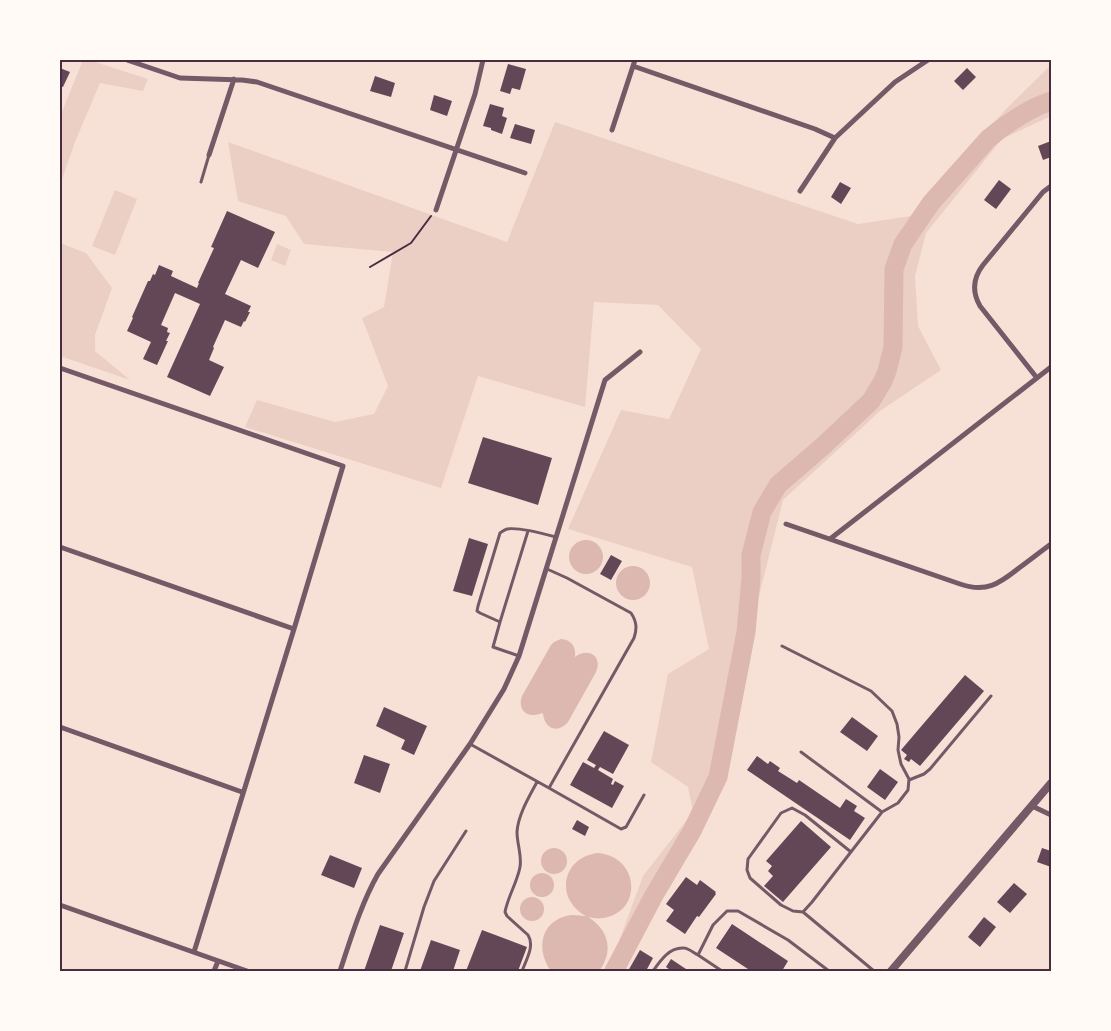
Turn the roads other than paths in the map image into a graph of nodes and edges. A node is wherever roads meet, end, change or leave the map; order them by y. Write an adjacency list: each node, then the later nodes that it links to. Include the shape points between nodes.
1 (127, 60): 6 (street, via 180,78)
2 (483, 60): 9 (street)
3 (635, 60): 5 (street)
4 (928, 60): 8 (street, via 895,82)
5 (633, 66): 7 (street); 8 (street)
6 (234, 79): 9 (street, via 264,84); 10 (street)
7 (612, 130)
8 (835, 138): 14 (street)
9 (456, 150): 11 (street); 15 (street)
10 (209, 156): 12 (lane)
11 (525, 173)
12 (201, 182)
13 (1051, 186): 19 (street, via 982,266 974,286 980,306)
14 (800, 191)
15 (436, 210)
16 (640, 352): 22 (street, via 605,380)
17 (1051, 367): 19 (street)
18 (60, 368): 28 (street, via 343,466)
19 (1037, 378): 23 (street)
20 (786, 524): 23 (street)
21 (528, 531): 22 (lane); 27 (lane); 27 (lane, via 512,529 500,534 477,611)
22 (556, 537): 26 (street)
23 (830, 539): 24 (street, via 976,588 1002,581)
24 (1051, 544)
25 (60, 547): 28 (street)
26 (546, 568): 30 (street); 38 (lane, via 630,613 636,625 634,638)
27 (500, 622): 30 (lane, via 493,647)
28 (294, 629): 39 (street)
29 (782, 646): 35 (lane, via 871,691 892,711 897,724 901,764)
30 (519, 656): 33 (street, via 504,689)
31 (991, 696): 35 (lane, via 930,770)
32 (60, 727): 39 (street)
33 (470, 744): 36 (lane); 53 (street, via 378,874 359,914)
34 (801, 752): 42 (lane)
35 (909, 780): 42 (lane, via 908,790 898,803)
36 (537, 782): 38 (lane); 55 (lane, via 519,823 520,870 505,912 530,939 531,948)
37 (1051, 783): 41 (street)
38 (549, 788): 40 (lane, via 621,829 626,827)
39 (242, 792): 48 (street)
40 (644, 795)
41 (1032, 806): 43 (street); 60 (street)
42 (882, 812): 45 (lane)
43 (1051, 815)
44 (466, 831): 54 (lane, via 434,880)
45 (851, 852): 47 (lane); 47 (lane, via 805,815 792,808 781,813 748,859 747,870 750,878 781,905 793,912)
46 (60, 905): 48 (street)
47 (803, 912): 59 (lane)
48 (194, 952): 50 (street)
49 (698, 954): 56 (lane, via 684,948 670,951); 57 (lane); 58 (lane, via 713,925 727,912 738,910 788,940)
50 (218, 961): 51 (street); 52 (street)
51 (214, 971)
52 (247, 971)
53 (340, 971)
54 (405, 971)
55 (522, 971)
56 (653, 971)
57 (722, 971)
58 (829, 971)
59 (874, 971)
60 (891, 971)

